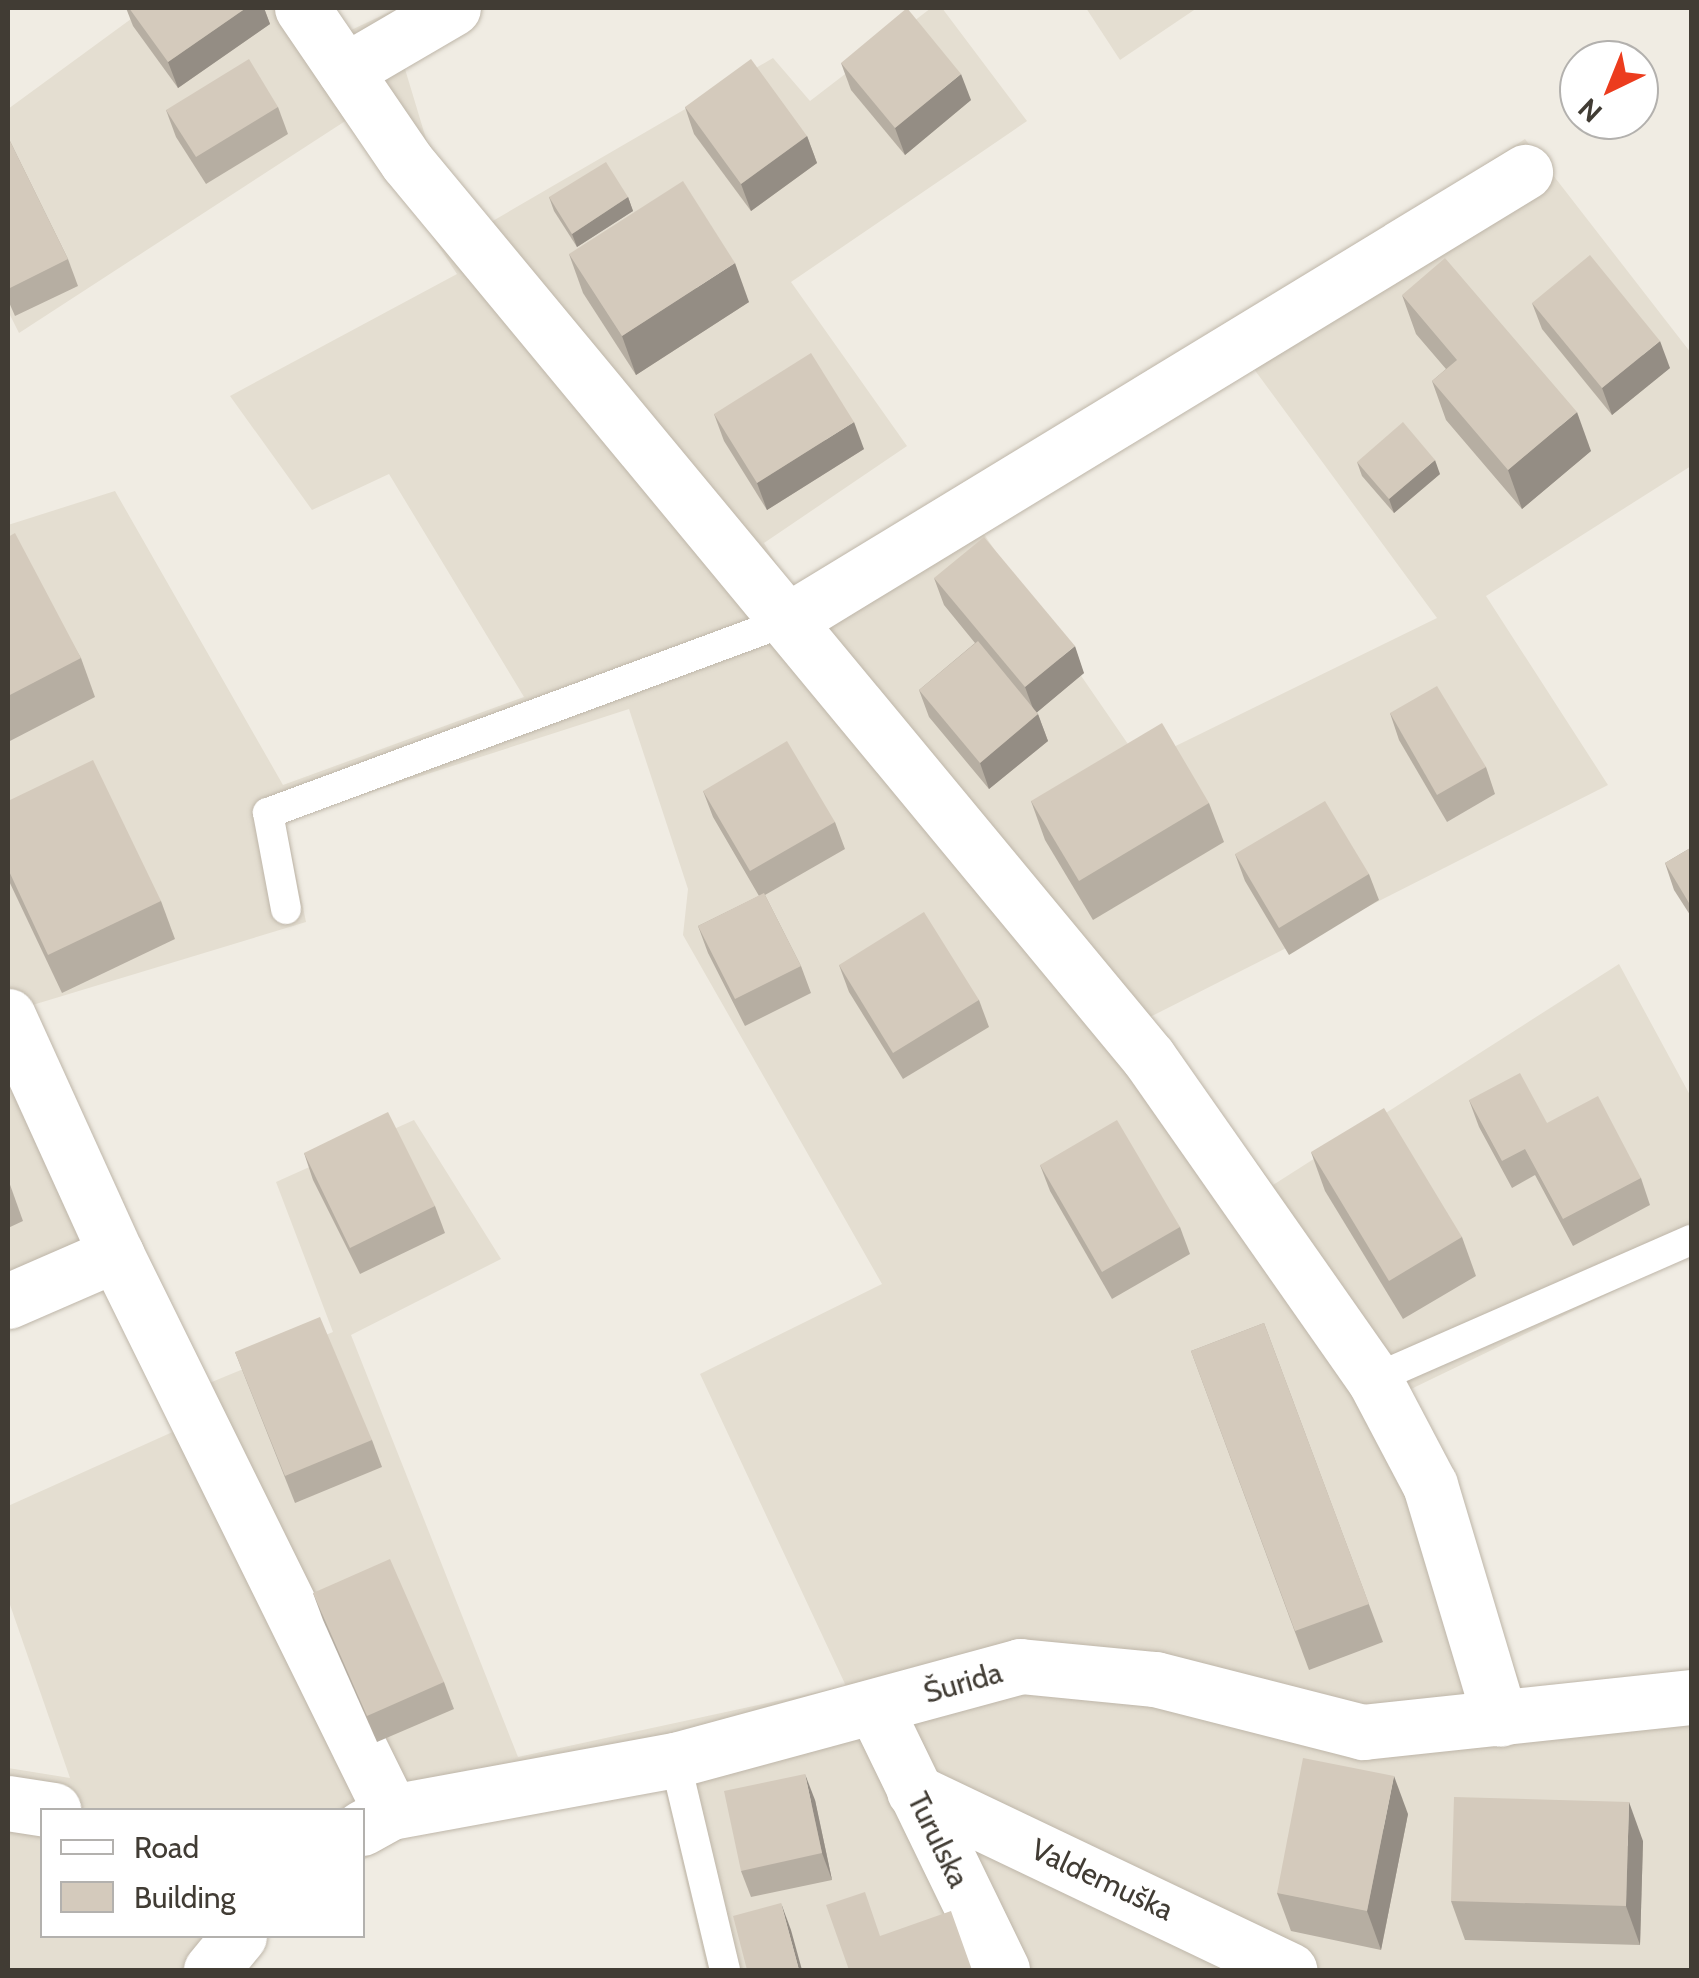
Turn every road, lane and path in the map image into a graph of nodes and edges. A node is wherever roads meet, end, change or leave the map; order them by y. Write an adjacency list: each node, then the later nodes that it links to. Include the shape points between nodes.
1 (302, 8): 3 (street)
2 (453, 8): 3 (street)
3 (345, 70): 5 (street, via 406,162)
4 (1525, 172): 5 (street)
5 (786, 621): 6 (lane, via 268,813); 11 (street, via 1148,1058)
6 (286, 908)
7 (8, 1016): 9 (street)
8 (1691, 1240): 11 (lane)
9 (116, 1254): 10 (street); 19 (street)
10 (8, 1301)
11 (1374, 1379): 14 (street, via 1430,1485)
12 (1692, 1697): 14 (street, Šurida)
13 (875, 1708): 14 (street, Šurida, via 1020,1666 1156,1679 1363,1732); 15 (street, Šurida); 16 (street, Turulska)
14 (1500, 1720)
15 (675, 1760): 19 (street, Šurida); 23 (lane)
16 (914, 1792): 21 (street, Valdemuška); 24 (street, Turulska)
17 (8, 1803): 18 (street)
18 (40, 1808)
19 (377, 1820)
20 (237, 1938): 22 (street)
21 (1232, 1955): 25 (street, Valdemuška)
22 (211, 1970)
23 (725, 1970)
24 (1002, 1970)
25 (1289, 1970)

